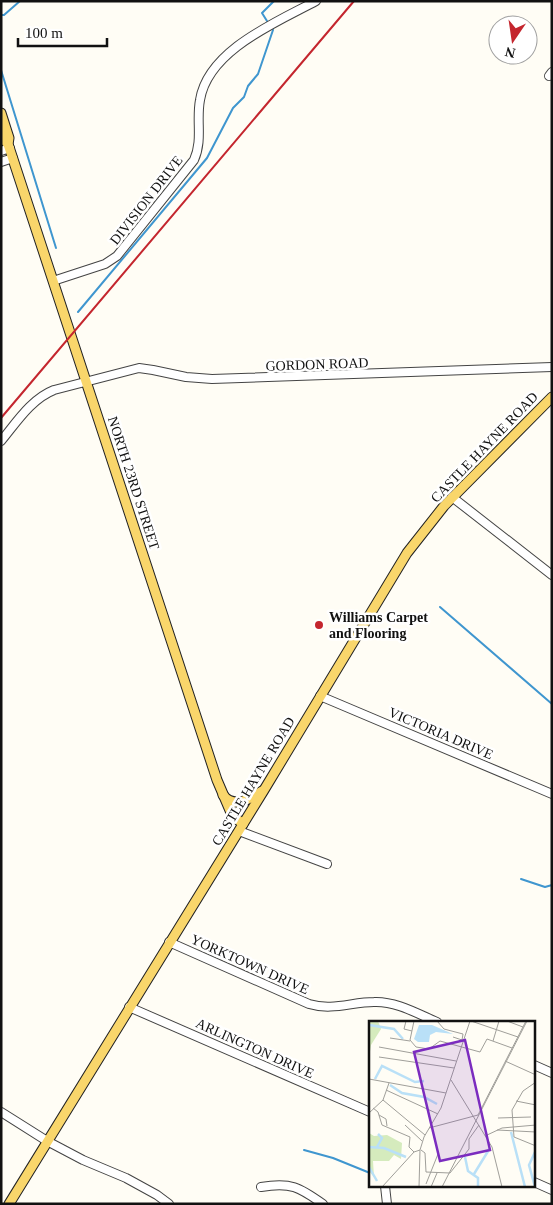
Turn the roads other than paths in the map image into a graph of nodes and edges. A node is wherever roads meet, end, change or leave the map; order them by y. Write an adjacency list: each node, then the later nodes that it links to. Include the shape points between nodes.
1 (316, 1): 7 (street, DIVISION DRIVE, via 253,35 224,57 212,72 199,101 200,142 194,160 120,254 105,264)
2 (1, 113): 4 (main road, NORTH 23RD STREET, via 9,138)
3 (1, 134): 4 (main road, NORTH 23RD STREET)
4 (6, 147): 5 (main road, NORTH 23RD STREET)
5 (13, 158): 6 (street); 7 (main road, NORTH 23RD STREET)
6 (1, 162)
7 (53, 281): 9 (main road, NORTH 23RD STREET)
8 (552, 367): 9 (street, GORDON ROAD, via 212,379 142,368)
9 (86, 382): 11 (street, GORDON ROAD, via 43,395); 16 (main road, NORTH 23RD STREET)
10 (552, 398): 12 (main road, CASTLE HAYNE ROAD)
11 (1, 441)
12 (452, 497): 13 (street); 14 (main road, CASTLE HAYNE ROAD, via 407,553)
13 (552, 575)
14 (320, 696): 15 (main road, CASTLE HAYNE ROAD); 17 (street, VICTORIA DRIVE)
15 (264, 790): 16 (main road, via 249,800 237,802); 18 (main road, CASTLE HAYNE ROAD)
16 (221, 792): 18 (main road, NORTH 23RD STREET)
17 (552, 794)
18 (241, 828): 19 (street); 20 (main road, CASTLE HAYNE ROAD)
19 (327, 864)
20 (170, 942): 21 (main road, CASTLE HAYNE ROAD); 22 (street, YORKTOWN DRIVE, via 309,1004 333,1007 386,1002)
21 (129, 1006): 26 (street, ARLINGTON DRIVE); 27 (main road, CASTLE HAYNE ROAD)
22 (434, 1021)
23 (536, 1066): 24 (street)
24 (552, 1073)
25 (1, 1112): 27 (street)
26 (369, 1112)
27 (47, 1141): 32 (main road, CASTLE HAYNE ROAD); 33 (street, via 126,1178)
28 (536, 1183): 31 (street)
29 (261, 1187): 34 (street, via 291,1186)
30 (385, 1188): 35 (street)
31 (552, 1190)
32 (9, 1204)
33 (169, 1204)
34 (323, 1204)
35 (387, 1204)

